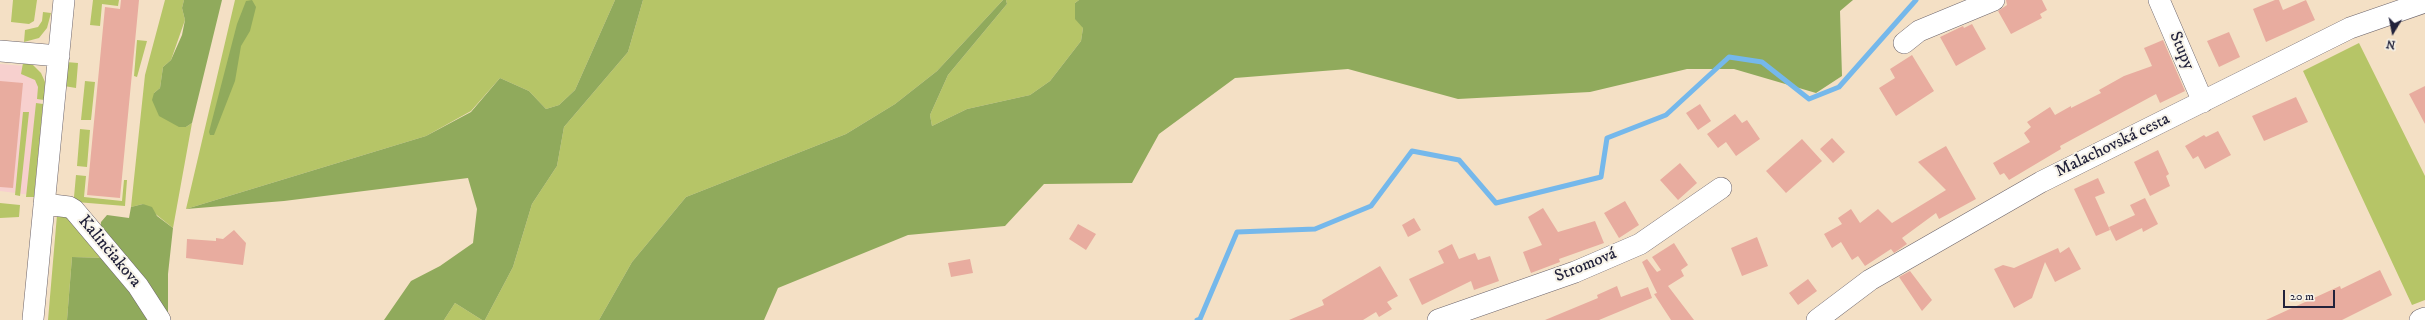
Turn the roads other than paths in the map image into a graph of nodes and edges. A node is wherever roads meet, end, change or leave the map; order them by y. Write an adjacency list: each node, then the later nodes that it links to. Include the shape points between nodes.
1 (64, 0): 7 (street)
2 (1994, 0): 5 (street, via 1919,31)
3 (2159, 0): 8 (street, Stupy)
4 (2425, 2): 8 (street, Malachovská cesta, via 2350,28)
5 (1904, 43)
6 (0, 51): 7 (street)
7 (59, 56): 10 (street)
8 (2203, 102): 15 (street, Malachovská cesta, via 2041,182 1870,280)
9 (1721, 188): 14 (street, Stromová, via 1640,244 1575,272)
10 (44, 204): 12 (street); 13 (street, Kalinčiakova, via 74,210 138,286)
11 (2425, 318): 16 (street)
12 (33, 319)
13 (160, 320)
14 (1438, 320)
15 (1817, 320)
16 (2420, 320)

